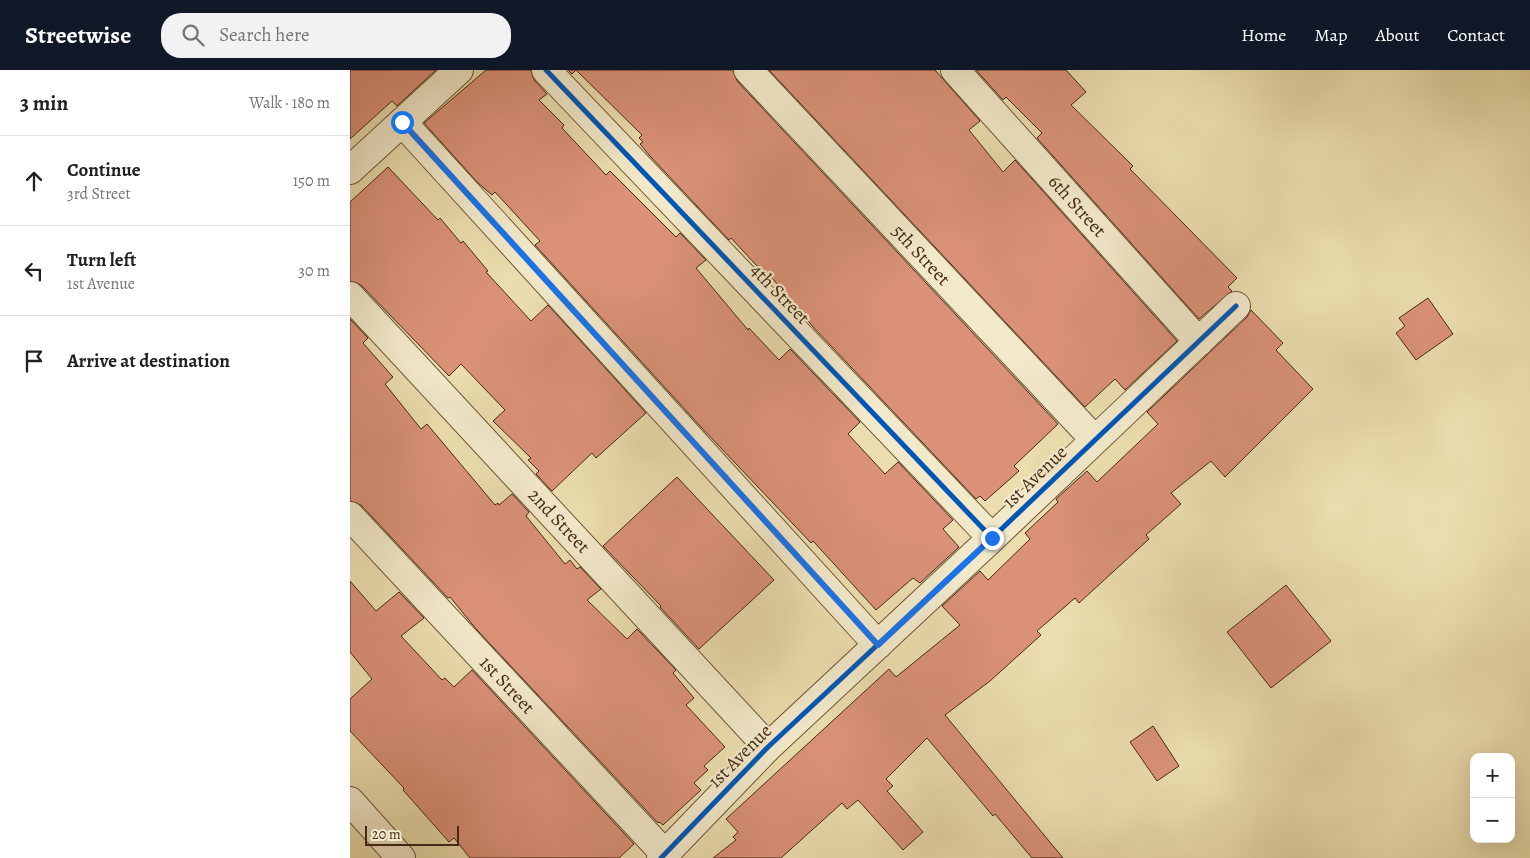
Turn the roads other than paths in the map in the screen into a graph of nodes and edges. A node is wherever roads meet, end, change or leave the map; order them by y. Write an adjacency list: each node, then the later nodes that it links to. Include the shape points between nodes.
1 (459, 70): 5 (street)
2 (546, 70): 12 (street, 4th Street)
3 (748, 70): 10 (street, 5th Street)
4 (955, 70): 9 (street, 6th Street)
5 (402, 122): 6 (street); 13 (street)
6 (350, 170)
7 (350, 296): 14 (street, 2nd Street)
8 (1236, 306): 9 (street, 1st Avenue)
9 (1199, 342): 10 (street, 1st Avenue)
10 (1095, 440): 12 (street, 1st Avenue)
11 (350, 516): 16 (street, 1st Street)
12 (992, 538): 13 (street, 1st Avenue)
13 (878, 645): 14 (street, 1st Avenue)
14 (768, 747): 16 (street, 1st Avenue)
15 (350, 801): 17 (street)
16 (663, 856)
17 (401, 858)

